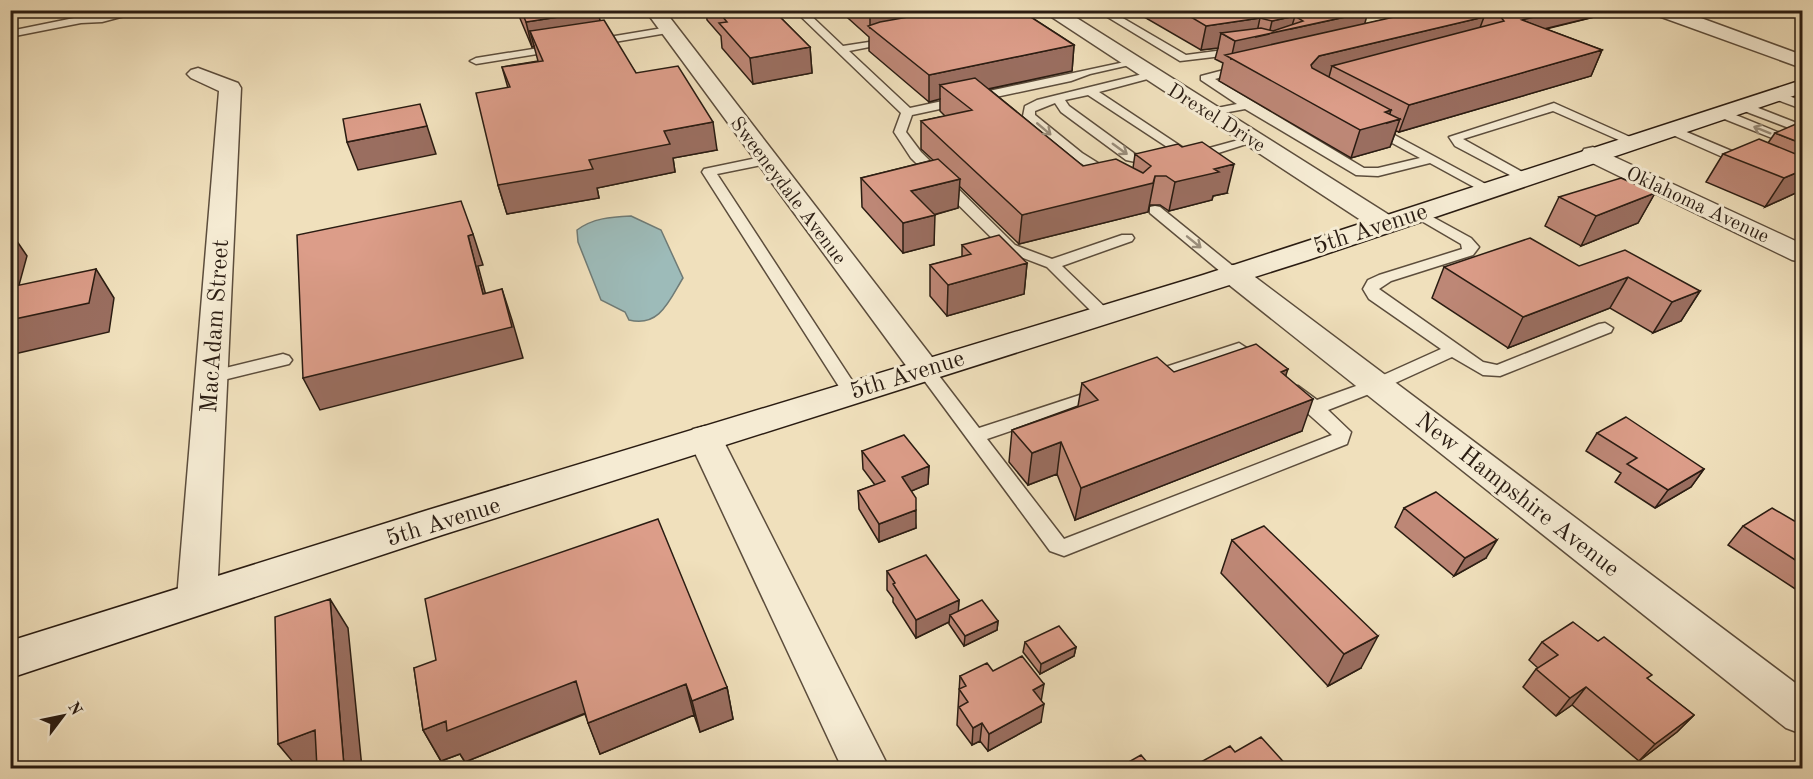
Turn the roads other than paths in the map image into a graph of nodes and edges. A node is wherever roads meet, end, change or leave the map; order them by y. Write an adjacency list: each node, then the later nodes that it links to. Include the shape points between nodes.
1 (72, 10): 9 (lane)
2 (142, 10): 9 (lane, via 102,20)
3 (654, 10): 11 (street, Sweeneydale Avenue)
4 (799, 10): 15 (lane)
5 (1049, 10): 8 (lane); 17 (street, Drexel Drive)
6 (1101, 10): 14 (lane, via 1184,59)
7 (1660, 10): 21 (street)
8 (1016, 17): 10 (lane)
9 (81, 20): 12 (lane)
10 (992, 21)
11 (669, 30): 16 (lane); 37 (street, Sweeneydale Avenue)
12 (10, 34)
13 (898, 39): 15 (lane)
14 (1255, 48)
15 (840, 50): 26 (lane)
16 (476, 61)
17 (1130, 62): 20 (street, Drexel Drive); 26 (lane, via 1083,67 1071,78)
18 (1258, 65): 24 (lane, via 1205,79)
19 (198, 74): 54 (street, MacAdam Street, via 230,88)
20 (1151, 75): 22 (lane); 27 (street, Drexel Drive)
21 (1802, 86): 25 (street, 5th Avenue)
22 (1090, 91): 23 (lane); 35 (lane)
23 (1059, 100): 35 (lane, one-way to 35, via 1065,109 1131,157 1153,163); 40 (lane, one-way to 40, via 1029,109 1029,116 1086,163)
24 (1247, 105): 27 (lane); 36 (lane, via 1361,172 1378,172)
25 (1732, 109): 29 (street, 5th Avenue); 30 (lane); 33 (lane, one-way to 25)
26 (908, 112): 47 (lane, via 900,132 916,155 1010,248)
27 (1211, 113): 31 (street, Drexel Drive)
28 (1362, 122): 36 (lane)
29 (1670, 129): 32 (street, 5th Avenue); 38 (lane)
30 (1803, 129)
31 (1253, 140): 35 (lane); 44 (street, Drexel Drive)
32 (1633, 141): 34 (street, 5th Avenue); 39 (lane, via 1554,107 1455,137)
33 (1803, 146)
34 (1593, 154): 39 (street, 5th Avenue); 46 (street, Oklahoma Avenue)
35 (1190, 158)
36 (1431, 159): 41 (lane)
37 (766, 160): 53 (street, Sweeneydale Avenue); 56 (lane, via 709,172)
38 (1763, 170)
39 (1522, 178): 41 (street, 5th Avenue)
40 (1122, 184)
41 (1488, 189): 43 (street, 5th Avenue)
42 (1155, 210): 48 (lane, one-way to 48)
43 (1418, 213): 44 (street, 5th Avenue); 51 (lane, via 1466,242 1471,247 1468,252 1385,278 1371,289 1375,296)
44 (1385, 224): 48 (street, 5th Avenue)
45 (1127, 238): 47 (lane)
46 (1803, 254)
47 (1052, 264): 49 (lane)
48 (1233, 274): 49 (street, 5th Avenue); 55 (street, New Hampshire Avenue)
49 (1104, 315): 53 (street, 5th Avenue)
50 (1605, 328): 51 (lane, via 1500,370 1477,366)
51 (1453, 350): 55 (lane)
52 (283, 360): 54 (lane)
53 (924, 368): 56 (street, 5th Avenue); 58 (lane)
54 (211, 377): 60 (street, MacAdam Street)
55 (1376, 385): 57 (lane); 62 (street, New Hampshire Avenue)
56 (851, 392): 59 (street, 5th Avenue)
57 (1315, 408): 58 (lane, via 1239,348); 58 (lane, via 1342,432 1340,439 1064,548 1057,545)
58 (975, 436)
59 (705, 438): 60 (street, 5th Avenue); 63 (street)
60 (197, 598): 61 (street, 5th Avenue)
61 (10, 660)
62 (1803, 714)
63 (866, 768)

